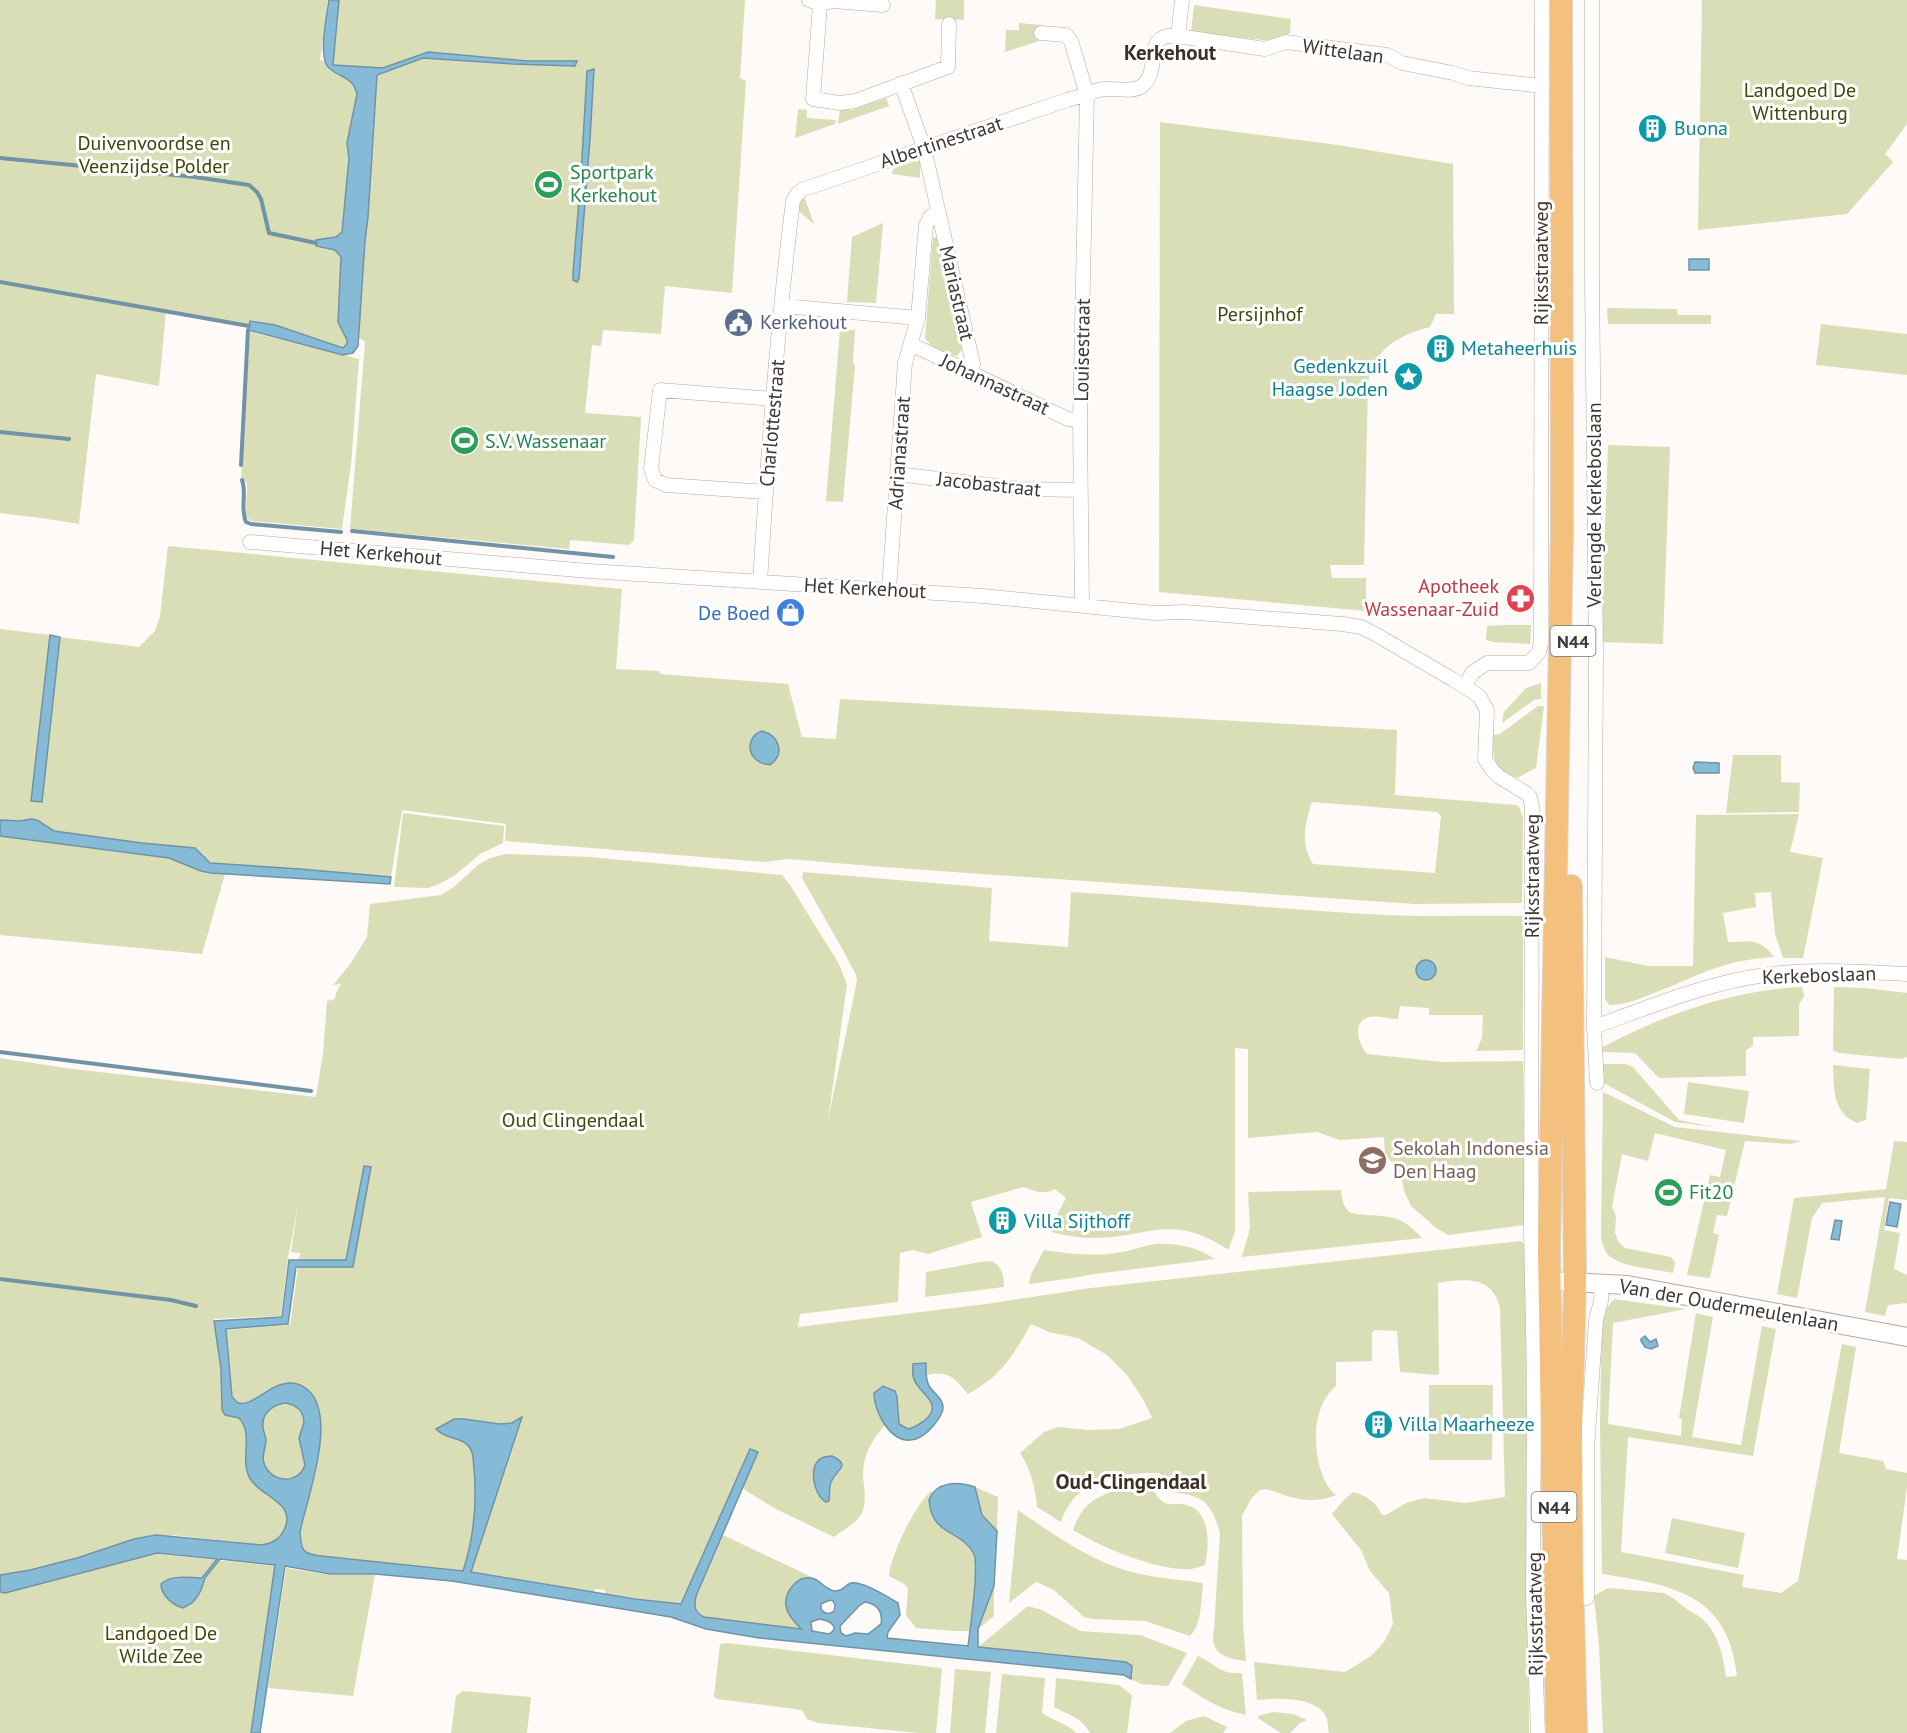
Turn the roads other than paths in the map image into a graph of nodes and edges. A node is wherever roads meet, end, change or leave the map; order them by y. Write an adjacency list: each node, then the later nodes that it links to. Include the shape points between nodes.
1 (1182, 0): 10 (street)
2 (1542, 0): 12 (street, Rijksstraatweg)
3 (1562, 0): 34 (main road, Rijksstraatweg / N44, via 1562,531)
4 (1575, 0): 35 (main road, Rijksstraatweg / N44, via 1571,1002)
5 (1592, 0): 32 (street, Verlengde Kerkeboslaan)
6 (814, 2): 7 (street); 11 (street, via 813,99 855,101)
7 (883, 5)
8 (949, 24): 11 (street, via 948,67)
9 (1041, 33): 13 (street, Louisestraat, via 1066,35 1071,41)
10 (1178, 36): 12 (street, Wittelaan, via 1265,49 1286,42 1387,55 1402,63 1468,78); 13 (street, Albertinestraat, via 1168,35 1157,42 1145,84 1137,89 1104,89)
11 (901, 83): 14 (street, Mariastraat)
12 (1542, 86): 30 (street, Rijksstraatweg, via 1541,648 1529,663 1487,663 1472,673)
13 (1087, 95): 14 (street, Albertinestraat); 22 (street, Louisestraat)
14 (924, 148): 15 (street, Albertinestraat); 16 (street, Mariastraat)
15 (797, 194): 17 (street, Charlottestraat, via 793,201)
16 (939, 213): 18 (street, Mariastraat, via 931,216 926,225); 20 (street, Mariastraat, via 973,364)
17 (782, 306): 18 (street); 21 (street, Charlottestraat)
18 (918, 318): 19 (street, Adrianastraat)
19 (910, 346): 20 (street, Johannastraat); 23 (street, Adrianastraat, via 905,363)
20 (970, 372): 22 (street, Johannastraat, via 1068,419)
21 (773, 399): 25 (street, Charlottestraat); 25 (street, via 660,390 651,469 655,480 666,485)
22 (1080, 420): 24 (street, Louisestraat)
23 (897, 474): 24 (street, Jacobastraat, via 1021,489); 28 (street, Adrianastraat)
24 (1081, 490): 29 (street, Louisestraat)
25 (766, 492): 27 (street, Charlottestraat)
26 (250, 542): 27 (street, Het Kerkehout)
27 (760, 582): 28 (street, Het Kerkehout)
28 (889, 589): 29 (street, Het Kerkehout)
29 (1082, 605): 30 (street, Het Kerkehout, via 1360,627)
30 (1465, 686): 39 (street, Rijksstraatweg, via 1479,696 1487,710 1487,763 1498,776 1526,793 1532,807 1533,1596)
31 (1907, 974): 32 (street, Kerkeboslaan, via 1830,971 1765,975 1698,989)
32 (1594, 1028): 33 (street, Verlengde Kerkeboslaan)
33 (1597, 1083)
34 (1550, 1281): 35 (street, Van der Oudermeulenlaan); 40 (main road, Rijksstraatweg / N44)
35 (1575, 1281): 36 (street, Van der Oudermeulenlaan); 41 (main road, Rijksstraatweg / N44, via 1571,1428)
36 (1602, 1283): 37 (street, Van der Oudermeulenlaan); 38 (street, via 1587,1449)
37 (1907, 1337)
38 (1587, 1598)
39 (1538, 1733)
40 (1557, 1733)
41 (1576, 1733)

